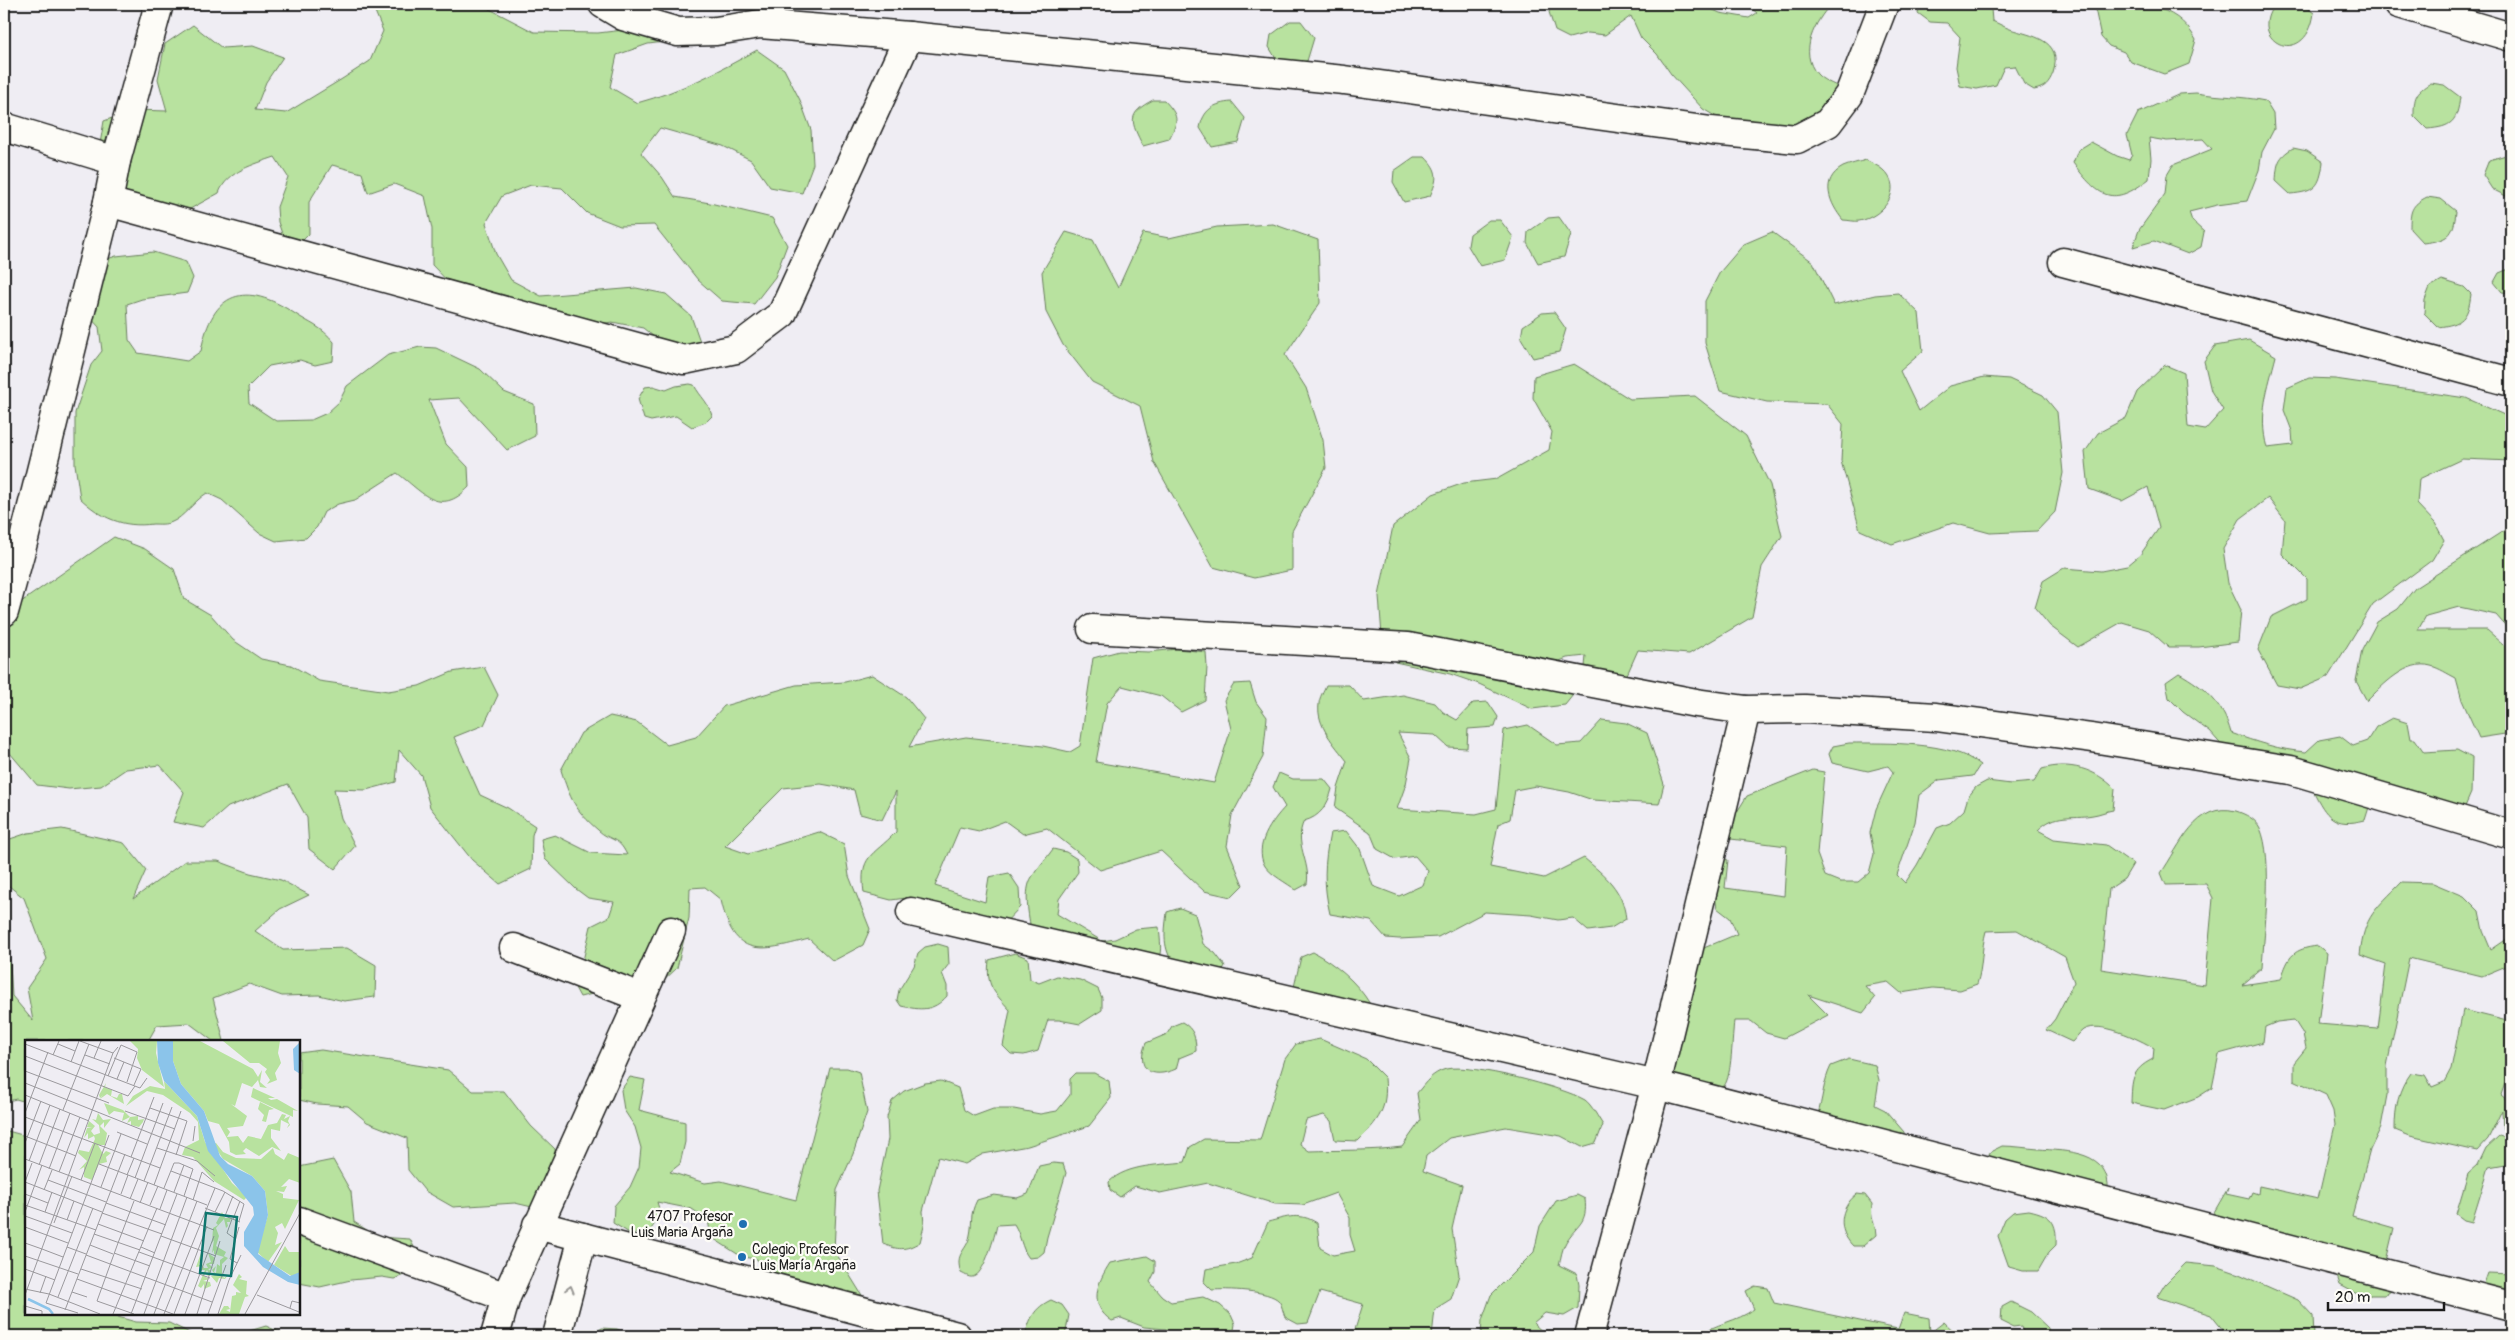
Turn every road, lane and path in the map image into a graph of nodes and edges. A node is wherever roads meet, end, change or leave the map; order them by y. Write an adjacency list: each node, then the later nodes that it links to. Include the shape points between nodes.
1 (159, 4): 8 (street)
2 (603, 4): 5 (street, via 623,16 678,32 716,31 760,24)
3 (1884, 4): 5 (street, via 1849,95 1828,123 1797,139 1711,131 1344,80)
4 (2399, 4): 6 (street)
5 (910, 36): 9 (street, via 782,314 736,349 684,360)
6 (2511, 37)
7 (4, 127): 8 (street)
8 (116, 161): 9 (street)
9 (108, 202): 12 (street)
10 (2063, 262): 11 (street)
11 (2511, 382)
12 (14, 536): 13 (street)
13 (4, 612)
14 (1092, 629): 15 (street, via 1408,647)
15 (1746, 710): 16 (street, via 1805,709 1936,717 2291,770); 21 (street)
16 (2511, 835)
17 (912, 912): 21 (street)
18 (671, 931): 20 (street)
19 (514, 948): 20 (street)
20 (640, 997): 23 (street)
21 (1656, 1085): 26 (street); 30 (street)
22 (300, 1220): 25 (street)
23 (537, 1225): 24 (street); 25 (street)
24 (583, 1237): 28 (street, one-way to 24); 29 (street)
25 (506, 1297): 27 (street)
26 (2511, 1306)
27 (496, 1336)
28 (557, 1336)
29 (958, 1336)
30 (1589, 1336)

